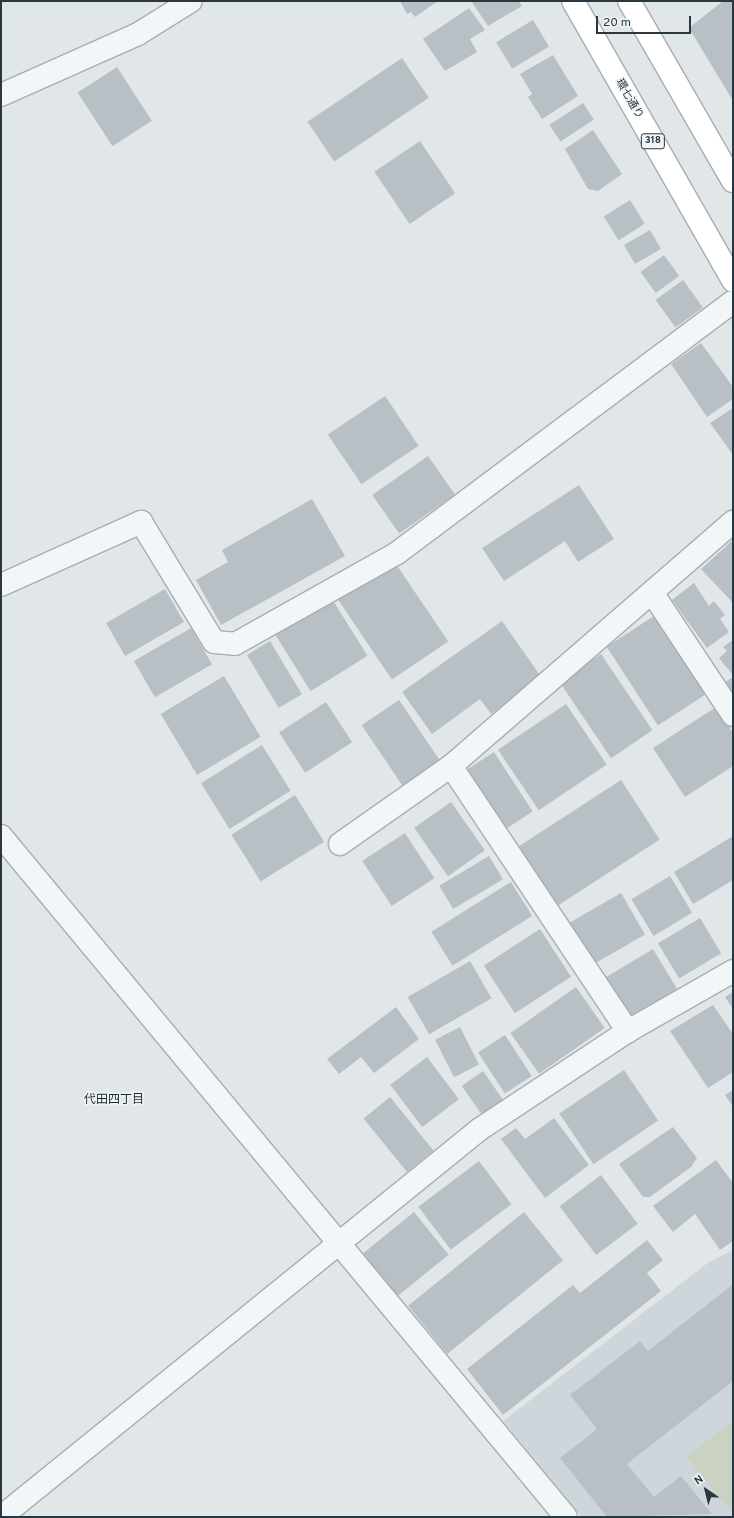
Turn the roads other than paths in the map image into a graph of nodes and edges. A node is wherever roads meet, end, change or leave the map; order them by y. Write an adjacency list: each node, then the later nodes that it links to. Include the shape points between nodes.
1 (573, 1): 6 (main road, 環七通り / 318)
2 (629, 1): 5 (main road)
3 (184, 3): 4 (street, via 138,34)
4 (1, 95)
5 (733, 181)
6 (733, 280)
7 (733, 302): 9 (street, via 397,553 235,644 214,642 141,522)
8 (733, 522): 10 (street)
9 (1, 585)
10 (653, 594): 11 (street); 12 (street)
11 (733, 715)
12 (452, 766): 14 (street); 16 (street)
13 (1, 836): 17 (street)
14 (340, 844)
15 (733, 970): 16 (street)
16 (628, 1031): 17 (street, via 480,1130)
17 (338, 1242): 18 (street); 19 (street)
18 (1, 1517)
19 (566, 1517)

